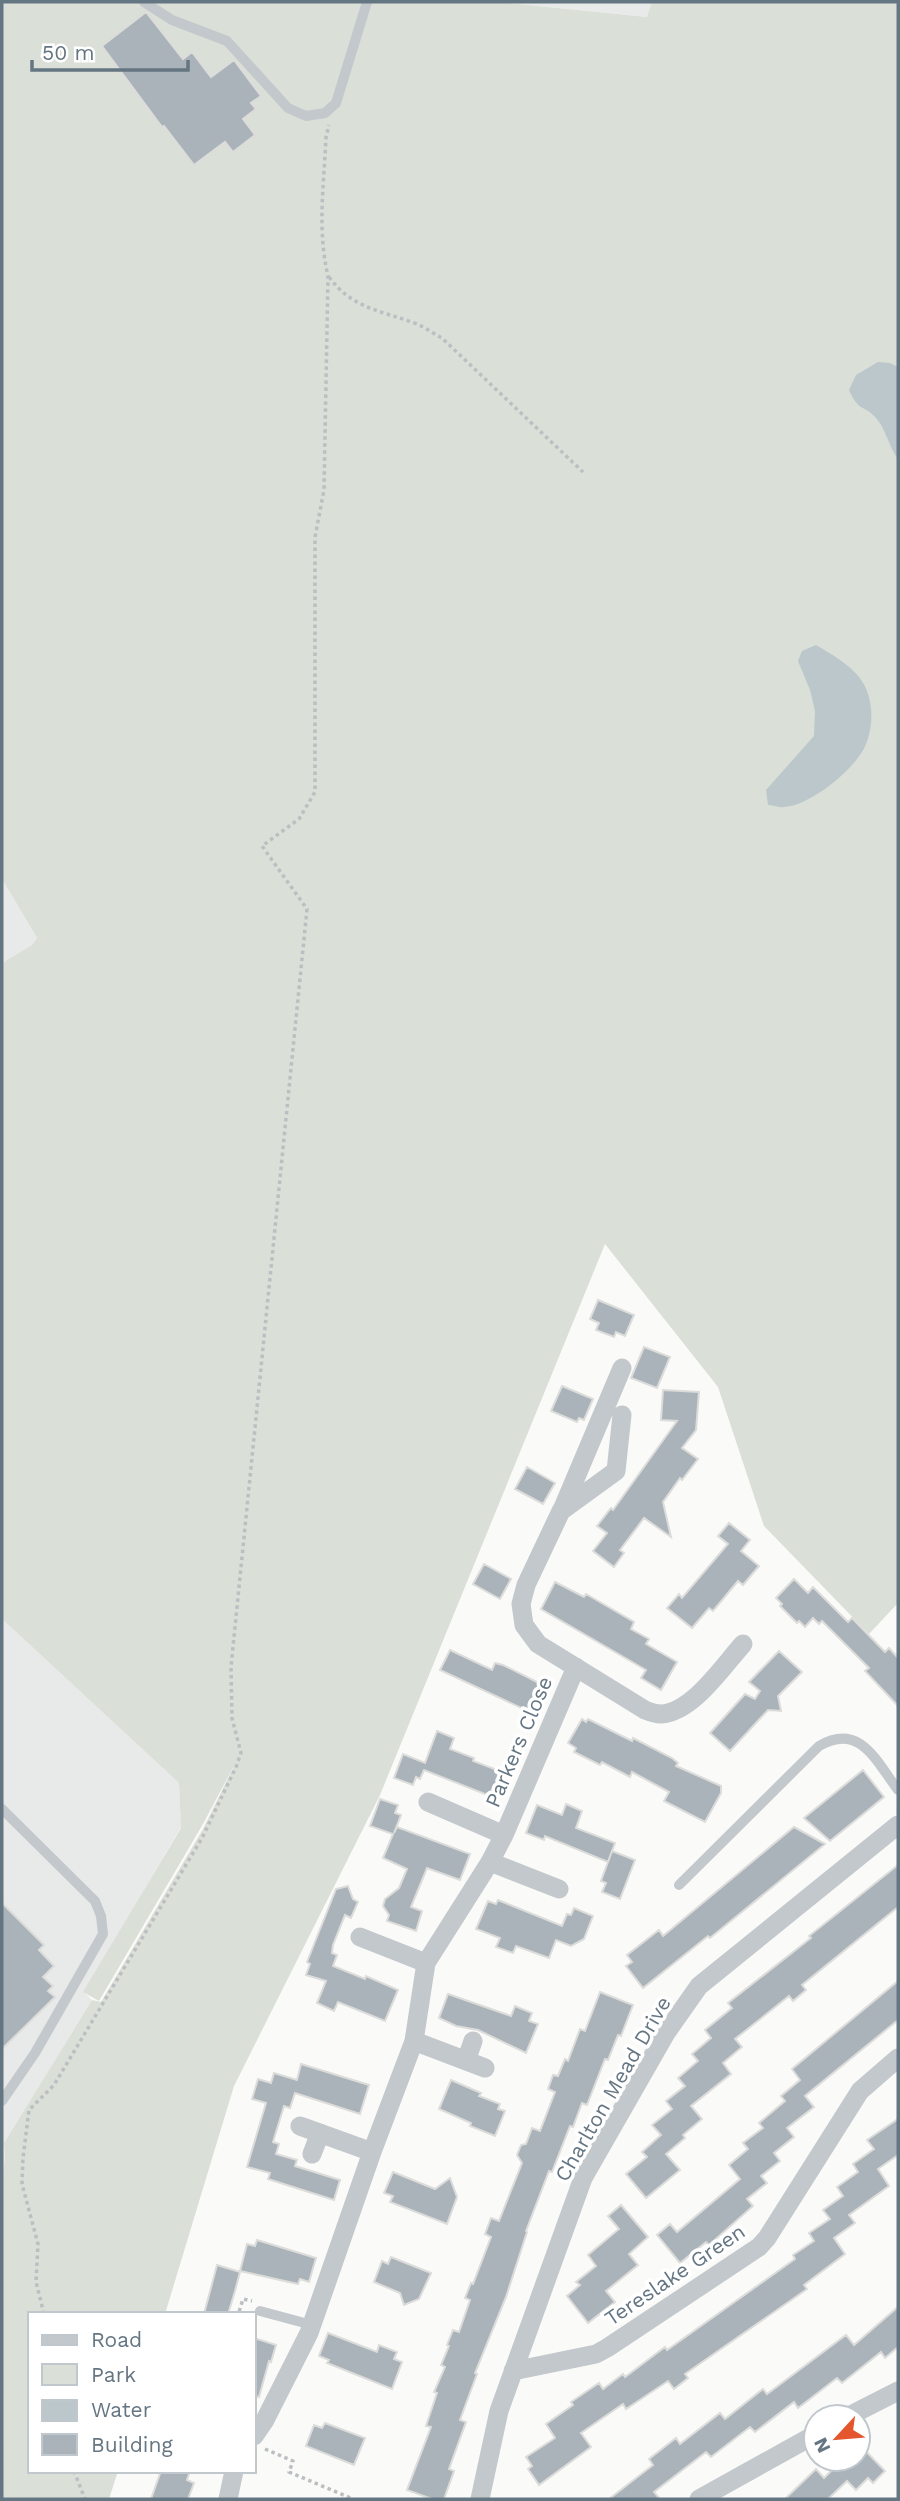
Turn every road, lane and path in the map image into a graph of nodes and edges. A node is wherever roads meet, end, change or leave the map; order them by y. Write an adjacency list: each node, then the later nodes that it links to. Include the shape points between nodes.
1 (144, 2): 3 (lane, via 172,20 227,41 288,108 306,116 325,113)
2 (367, 2): 3 (lane)
3 (336, 103): 4 (path, via 326,137 322,223)
4 (328, 276): 5 (path, via 341,293 359,304 442,338); 32 (path, via 324,490 315,537 315,793 299,819 262,846 307,909 231,1667 232,1718 241,1753 202,1838 54,2085 29,2110 22,2184 38,2244 36,2282)
5 (583, 472)
6 (622, 1368): 8 (street)
7 (622, 1415): 8 (street, Parkers Close, via 616,1471)
8 (561, 1511): 10 (street, Parkers Close, via 521,1604 524,1626 538,1644)
9 (743, 1644): 10 (street, Parkers Close, via 694,1699 678,1710 660,1714 645,1710)
10 (576, 1667): 15 (street, Parkers Close)
11 (898, 1790): 17 (lane, via 857,1740 831,1739)
12 (429, 1802): 15 (street)
13 (2, 1809): 26 (lane, via 95,1901 103,1934)
14 (898, 1825): 34 (street, Charlton Mead Drive, via 699,1986 666,2033 583,2178)
15 (504, 1835): 16 (street, Parkers Close)
16 (490, 1862): 18 (street); 20 (street, Parkers Close)
17 (679, 1885)
18 (559, 1889)
19 (372, 1937): 20 (street)
20 (426, 1963): 21 (street)
21 (414, 2041): 24 (street); 29 (street)
22 (473, 2041): 24 (street)
23 (898, 2059): 34 (street, Tereslake Green, via 860,2091 759,2247 596,2354)
24 (466, 2061): 25 (street)
25 (485, 2068)
26 (2, 2101)
27 (300, 2126): 28 (street)
28 (320, 2133): 29 (street); 30 (street)
29 (372, 2152): 33 (street)
30 (312, 2154)
31 (260, 2311): 33 (lane)
32 (44, 2312)
33 (312, 2325): 37 (street, via 265,2420)
34 (513, 2371): 44 (street, Charlton Mead Drive, via 499,2411)
35 (898, 2391): 36 (street)
36 (872, 2404)
37 (259, 2442): 43 (path, via 293,2461 289,2472)
38 (802, 2442): 45 (street)
39 (75, 2473): 41 (path)
40 (234, 2473): 42 (street)
41 (85, 2499)
42 (228, 2499)
43 (354, 2499)
44 (480, 2499)
45 (699, 2499)

